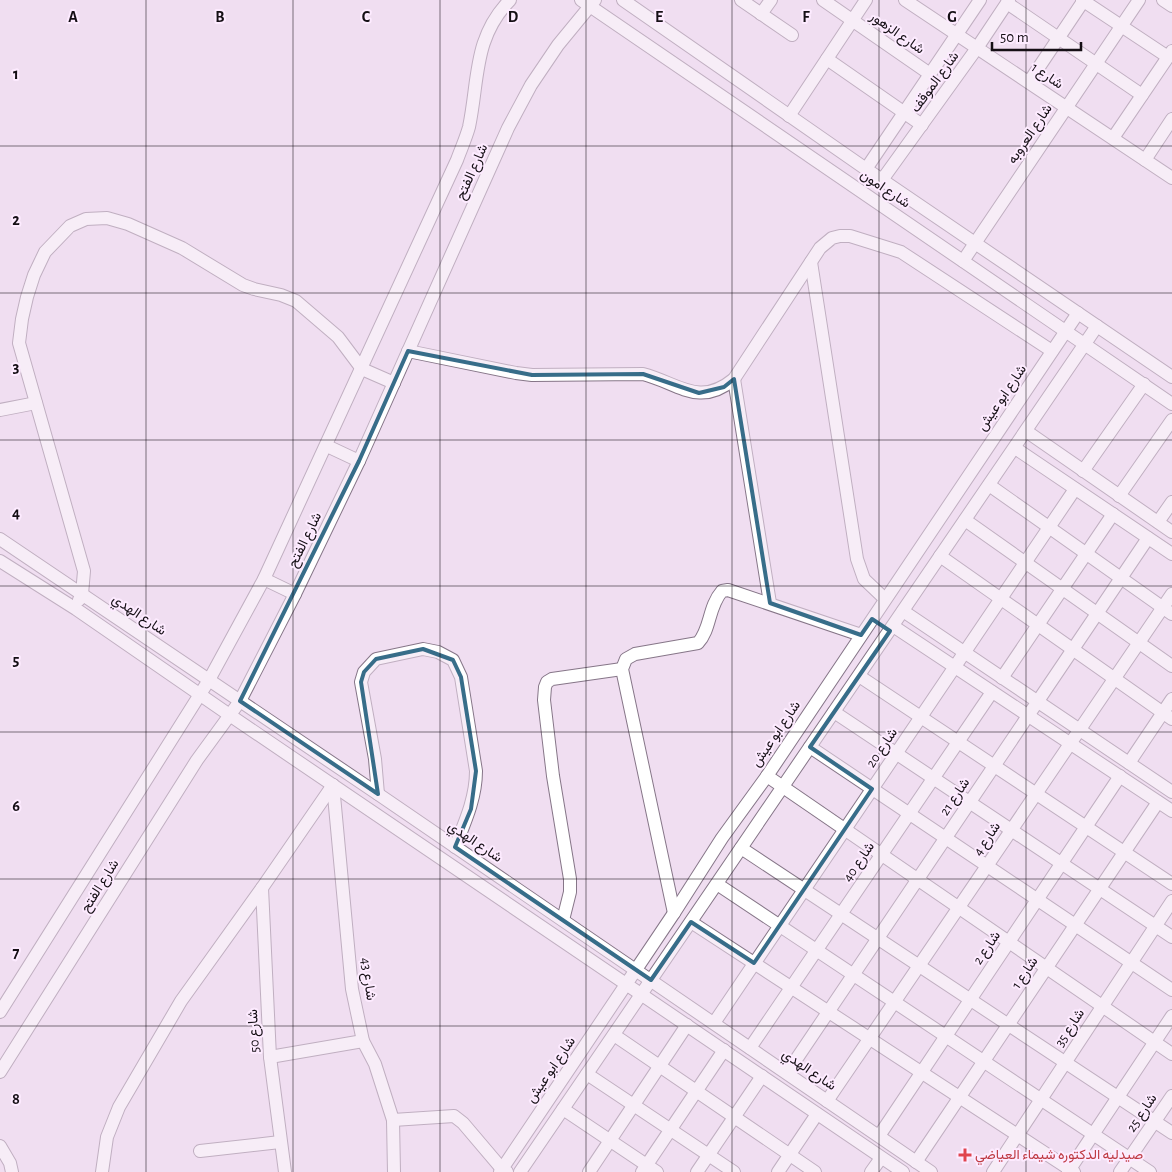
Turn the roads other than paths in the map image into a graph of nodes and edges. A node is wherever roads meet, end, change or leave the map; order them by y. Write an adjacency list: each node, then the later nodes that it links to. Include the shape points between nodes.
1 (510, 0): 47 (street, شارع الفتح, via 487,32 478,58 468,129 458,160)
2 (623, 0): 30 (street, شارع امون)
3 (740, 0): 15 (street)
4 (771, 0): 15 (street)
5 (823, 0): 16 (street, شارع الزهور)
6 (866, 0): 16 (street)
7 (905, 0): 18 (street, شارع 1)
8 (980, 0): 18 (street, شارع الموقف)
9 (1083, 0): 17 (street); 20 (street)
10 (1140, 0): 17 (street, شارع العروبه)
11 (1163, 0): 14 (street)
12 (589, 2): 39 (street, شارع امون); 45 (street, شارع الفتح, via 531,86 508,128)
13 (1008, 2): 20 (street); 21 (street, شارع الموقف)
14 (1172, 6)
15 (761, 14): 19 (street)
16 (852, 21): 23 (street); 25 (street, شارع الزهور)
17 (1121, 27): 22 (street); 24 (street, شارع العروبه)
18 (956, 34): 21 (street, شارع 1); 25 (street, شارع الموقف)
19 (792, 36)
20 (1058, 38): 24 (street); 26 (street)
21 (977, 48): 26 (street, شارع 1); 32 (street, شارع الموقف)
22 (1170, 54): 27 (street)
23 (827, 59): 29 (street); 30 (street)
24 (1096, 64): 27 (street); 28 (street, شارع العروبه)
25 (930, 74): 29 (street, شارع الموقف)
26 (1029, 82): 28 (street, شارع 1)
27 (1142, 95): 33 (street)
28 (1066, 108): 33 (street, شارع 1); 38 (street, شارع العروبه)
29 (904, 112): 32 (street); 35 (street, شارع الموقف)
30 (789, 116): 35 (street, شارع امون)
31 (1172, 119): 34 (street)
32 (922, 125): 37 (street, شارع الموقف)
33 (1113, 138): 34 (street, شارع 1)
34 (1145, 160): 36 (street, شارع 1)
35 (866, 169): 37 (street, شارع امون)
36 (1172, 178)
37 (882, 180): 38 (street, شارع امون)
38 (974, 243): 39 (street, شارع العروبه); 41 (street, شارع امون)
39 (962, 261): 43 (street, شارع امون)
40 (811, 262): 46 (street, via 826,242 840,236 850,236 901,252); 49 (street); 83 (street, via 857,559 864,579)
41 (1078, 313): 42 (street, شارع امون); 43 (street, شارع ابو عيش)
42 (1097, 326): 44 (street); 48 (street, شارع امون)
43 (1065, 331): 44 (street, شارع امون); 46 (street, شارع ابو عيش)
44 (1085, 344): 51 (street, شارع امون); 56 (street)
45 (408, 351): 49 (street, via 532,375 643,374 699,394 724,387); 50 (street, شارع الفتح)
46 (1052, 351): 83 (street, شارع ابو عيش)
47 (362, 369): 50 (street); 52 (street, via 338,337 296,301 243,285 182,248 128,224 106,218 86,219 70,226 45,252 34,275 22,319 19,344); 57 (street, شارع الفتح)
48 (1172, 377)
49 (734, 379): 85 (street)
50 (394, 383): 59 (street, شارع الفتح)
51 (1144, 384): 53 (street, شارع امون); 60 (street)
52 (36, 403): 54 (street); 80 (street, via 84,571)
53 (1172, 404)
54 (0, 410)
55 (1172, 420): 63 (street)
56 (1026, 431): 58 (street); 60 (street)
57 (327, 446): 59 (street); 78 (street, شارع الفتح)
58 (1015, 448): 61 (street); 62 (street)
59 (359, 461): 81 (street, شارع الفتح)
60 (1083, 471): 63 (street)
61 (989, 485): 66 (street); 68 (street)
62 (1075, 489): 65 (street); 68 (street, شارع 20)
63 (1119, 496): 67 (street)
64 (1172, 502): 67 (street)
65 (1113, 514): 70 (street); 72 (street)
66 (965, 520): 74 (street); 76 (street)
67 (1158, 522): 69 (street)
68 (1049, 527): 72 (street); 76 (street, شارع 20)
69 (1172, 532)
70 (1148, 538): 73 (street); 77 (street, شارع 21)
71 (0, 539): 80 (street, شارع الهدي)
72 (1086, 553): 77 (street); 79 (street)
73 (1172, 554)
74 (940, 556): 84 (street); 88 (street)
75 (0, 561): 86 (street)
76 (1025, 563): 79 (street); 84 (street, شارع 20)
77 (1121, 578): 87 (street); 89 (street, شارع 21)
78 (264, 579): 81 (street); 103 (street, شارع الفتح)
79 (1062, 589): 89 (street); 91 (street)
80 (82, 594): 86 (street); 103 (street, شارع الهدي)
81 (295, 594): 107 (street, شارع الفتح)
82 (1172, 594): 87 (street, شارع 4)
83 (885, 599): 90 (street, شارع ابو عيش)
84 (1001, 599): 91 (street); 96 (street, شارع 20)
85 (770, 603): 93 (street); 99 (street, via 735,591 722,591 714,602 704,635 698,643 635,654 626,658)
86 (76, 609): 105 (street)
87 (1167, 610): 94 (street, شارع 4)
88 (903, 611): 92 (street); 96 (street)
89 (1097, 613): 94 (street); 95 (street, شارع 21)
90 (872, 618): 92 (street); 93 (street, شارع ابو عيش)
91 (1038, 625): 95 (street); 101 (street)
92 (891, 628): 98 (street); 100 (street)
93 (861, 635): 121 (street, شارع ابو عيش)
94 (1138, 643): 97 (street); 102 (street, شارع 4)
95 (1073, 649): 102 (street); 108 (street, شارع 21)
96 (964, 652): 98 (street, شارع 20); 101 (street)
97 (1172, 666)
98 (954, 667): 104 (street); 113 (street, شارع 20)
99 (622, 669): 153 (street); 155 (street, via 552,679 545,687 553,776 570,879)
100 (859, 676): 109 (street); 113 (street)
101 (1002, 678): 108 (street)
102 (1114, 679): 112 (street); 114 (street, شارع 4)
103 (209, 680): 105 (street, شارع الفتح); 107 (street, شارع الهدي)
104 (992, 692): 111 (street); 115 (street, شارع 40)
105 (200, 695): 110 (street); 178 (street, شارع الفتح)
106 (1172, 700): 112 (street)
107 (240, 701): 110 (street, شارع الفتح); 128 (street, شارع الهدي)
108 (1037, 701): 111 (street, شارع 21); 114 (street)
109 (834, 712): 117 (street); 118 (street)
110 (230, 716): 124 (street); 196 (street, شارع الفتح, via 197,760)
111 (1028, 716): 116 (street); 120 (street, شارع 21)
112 (1167, 716): 119 (street)
113 (921, 717): 115 (street); 118 (street, شارع 20)
114 (1080, 730): 116 (street, شارع 4); 119 (street)
115 (958, 742): 120 (street); 123 (street, شارع 40)
116 (1070, 744): 122 (street); 129 (street, شارع 4)
117 (810, 747): 125 (street); 127 (street)
118 (896, 753): 123 (street); 127 (street, شارع 20)
119 (1129, 763): 126 (street)
120 (994, 766): 129 (street); 130 (street, شارع 21)
121 (766, 776): 125 (street); 153 (street, شارع ابو عيش)
122 (1120, 776): 131 (street); 134 (street, شارع 2)
123 (934, 778): 130 (street); 133 (street, شارع 40)
124 (333, 785): 147 (street); 171 (street); 187 (street, شارع 43, via 352,989)
125 (783, 787): 135 (street); 139 (street)
126 (1170, 787)
127 (872, 789): 133 (street); 135 (street, شارع 20)
128 (378, 794): 138 (street, شارع الهدي); 138 (street, via 361,682 364,672 376,658 422,649 438,652 453,660 461,677 476,771 471,809)
129 (1036, 794): 134 (street); 136 (street, شارع 4)
130 (970, 802): 136 (street); 137 (street, شارع 21)
131 (1158, 802): 132 (street); 140 (street, شارع 1)
132 (1172, 811)
133 (909, 814): 137 (street); 141 (street, شارع 40)
134 (1086, 827): 140 (street); 142 (street, شارع 2)
135 (845, 829): 141 (street); 149 (street, شارع 20)
136 (1012, 830): 142 (street); 143 (street, شارع 4)
137 (945, 838): 143 (street); 144 (street, شارع 21)
138 (455, 847): 155 (street, شارع الهدي)
139 (742, 848): 145 (street); 149 (street)
140 (1124, 852): 146 (street); 148 (street, شارع 1)
141 (882, 854): 144 (street); 154 (street, شارع 40)
142 (1062, 863): 148 (street); 150 (street, شارع 2)
143 (987, 866): 150 (street); 152 (street, شارع 4)
144 (918, 879): 152 (street); 161 (street, شارع 21)
145 (717, 884): 156 (street); 158 (street)
146 (1172, 884)
147 (262, 888): 192 (street, شارع 50); 231 (street, via 181,1001 119,1107 108,1137)
148 (1100, 889): 157 (street, شارع 1); 159 (street)
149 (804, 890): 154 (street); 158 (street, شارع 20)
150 (1037, 899): 157 (street); 162 (street, شارع 2)
151 (1172, 901): 159 (street, شارع 35)
152 (959, 907): 162 (street); 166 (street, شارع 4)
153 (674, 913): 168 (street, شارع ابو عيش)
154 (841, 914): 161 (street); 163 (street, شارع 40)
155 (563, 920): 168 (street, شارع الهدي)
156 (691, 922): 165 (street); 170 (street)
157 (1076, 925): 164 (street); 167 (street, شارع 1)
158 (780, 926): 163 (street); 165 (street, شارع 20)
159 (1155, 926): 160 (street); 164 (street, شارع 35)
160 (1172, 937)
161 (878, 938): 166 (street); 169 (street, شارع 21)
162 (1009, 942): 167 (street); 175 (street, شارع 2)
163 (817, 950): 169 (street); 172 (street, شارع 40)
164 (1131, 962): 173 (street); 177 (street, شارع 35)
165 (754, 964): 172 (street); 181 (street, شارع 20)
166 (919, 966): 175 (street); 176 (street, شارع 4)
167 (1047, 968): 177 (street); 183 (street, شارع 1)
168 (636, 970): 170 (street, شارع الهدي); 171 (street, شارع ابو عيش)
169 (853, 975): 176 (street); 179 (street, شارع 21)
170 (651, 980): 174 (street); 181 (street, شارع الهدي)
171 (626, 984): 174 (street); 228 (street, شارع ابو عيش)
172 (792, 988): 179 (street); 189 (street, شارع 40)
173 (1172, 990)
174 (642, 994): 182 (street); 184 (street)
175 (970, 1000): 183 (street); 185 (street, شارع 2)
176 (894, 1002): 185 (street); 186 (street, شارع 4)
177 (1102, 1006): 188 (street); 194 (street, شارع 35)
178 (0, 1012)
179 (828, 1012): 186 (street); 198 (street, شارع 21)
180 (1172, 1016): 188 (street)
181 (714, 1023): 189 (street, شارع الهدي)
182 (688, 1025): 190 (street); 195 (street)
183 (1008, 1025): 193 (street, شارع 1); 194 (street)
184 (614, 1035): 195 (street); 199 (street)
185 (945, 1036): 193 (street); 197 (street, شارع 2)
186 (869, 1039): 197 (street); 206 (street, شارع 4)
187 (363, 1040): 192 (street); 211 (street, شارع 43, via 375,1064)
188 (1155, 1042): 191 (street); 204 (street)
189 (750, 1048): 198 (street, شارع الهدي)
190 (724, 1050): 200 (street); 201 (street)
191 (1172, 1054)
192 (270, 1057): 219 (street, شارع 50)
193 (984, 1062): 203 (street, شارع 1); 205 (street)
194 (1065, 1063): 204 (street); 205 (street, شارع 35)
195 (660, 1066): 201 (street); 207 (street)
196 (1, 1068)
197 (921, 1072): 203 (street); 217 (street, شارع 2)
198 (787, 1073): 206 (street, شارع الهدي)
199 (587, 1074): 207 (street); 208 (street)
200 (762, 1076): 209 (street); 210 (street)
201 (696, 1091): 210 (street); 213 (street)
202 (1172, 1096): 212 (street, شارع 25)
203 (960, 1098): 216 (street); 226 (street, شارع 1)
204 (1118, 1098): 212 (street); 215 (street)
205 (1041, 1099): 215 (street); 216 (street, شارع 35)
206 (827, 1101): 217 (street, شارع الهدي)
207 (634, 1105): 213 (street); 218 (street)
208 (563, 1109): 218 (street); 234 (street)
209 (817, 1114): 223 (street); 224 (street)
210 (734, 1117): 222 (street); 223 (street)
211 (393, 1120): 228 (street, via 454,1116 463,1122); 233 (street, شارع 43)
212 (1154, 1122): 214 (street); 225 (street, شارع 25)
213 (670, 1130): 222 (street); 227 (street)
214 (1172, 1133)
215 (1093, 1134): 225 (street); 229 (street)
216 (1017, 1135): 229 (street); 243 (street, شارع 35)
217 (878, 1136): 226 (street, شارع الهدي)
218 (610, 1141): 227 (street); 235 (street)
219 (280, 1142): 221 (street); 232 (street, شارع 50)
220 (0, 1146): 230 (street)
221 (200, 1152)
222 (708, 1155): 236 (street); 237 (street)
223 (790, 1155): 238 (street); 239 (street)
224 (881, 1158): 240 (street); 241 (street)
225 (1129, 1158): 244 (street, شارع 25); 245 (street)
226 (916, 1162): 242 (street, شارع الهدي)
227 (648, 1170)
228 (503, 1171)
229 (1071, 1171)
230 (12, 1172)
231 (102, 1172)
232 (285, 1172)
233 (394, 1172)
234 (520, 1172)
235 (589, 1172)
236 (697, 1172)
237 (734, 1172)
238 (778, 1172)
239 (815, 1172)
240 (872, 1172)
241 (902, 1172)
242 (931, 1172)
243 (993, 1172)
244 (1120, 1172)
245 (1150, 1172)

